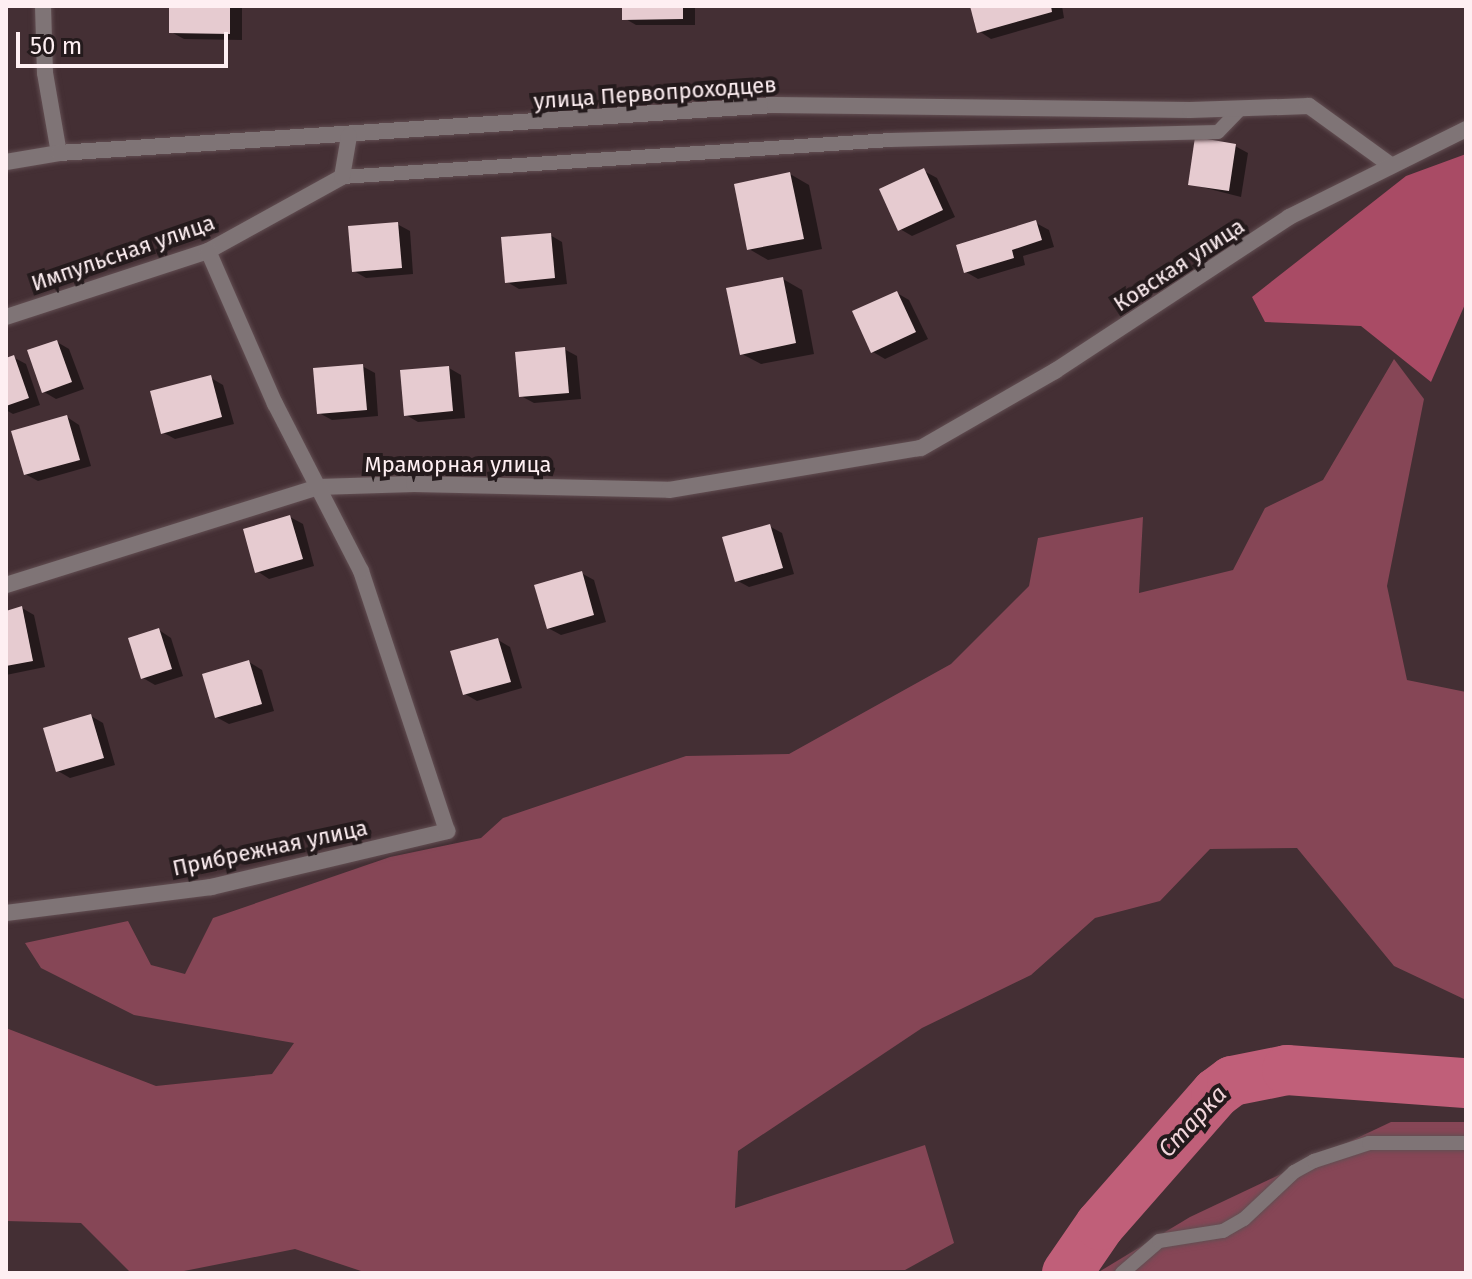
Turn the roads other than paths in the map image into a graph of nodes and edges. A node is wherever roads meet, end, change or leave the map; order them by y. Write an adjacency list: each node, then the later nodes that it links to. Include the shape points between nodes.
1 (43, 6): 5 (street, via 45,73)
2 (1240, 109): 4 (street, улица Первопроходцев, via 775,105); 7 (street, улица Первопроходцев, via 1309,106); 8 (lane, via 1218,132 890,140)
3 (1466, 129): 7 (street, Ковская улица)
4 (349, 136): 5 (street, улица Первопроходцев); 8 (street)
5 (59, 153): 6 (street, улица Первопроходцев)
6 (6, 162)
7 (1389, 164): 11 (street, Ковская улица, via 1289,217 1055,371)
8 (342, 177): 9 (street, Импульсная улица)
9 (208, 251): 10 (street, Импульсная улица); 12 (street)
10 (6, 317)
11 (921, 448): 12 (street, Мраморная улица, via 669,490)
12 (318, 487): 13 (street, Мраморная улица); 14 (street, Прибрежная улица, via 361,571 447,831 211,887)
13 (6, 585)
14 (6, 913)
15 (1466, 1143): 16 (lane, via 1369,1143 1314,1161 1294,1172 1244,1219 1223,1231 1159,1241)
16 (1122, 1273)

